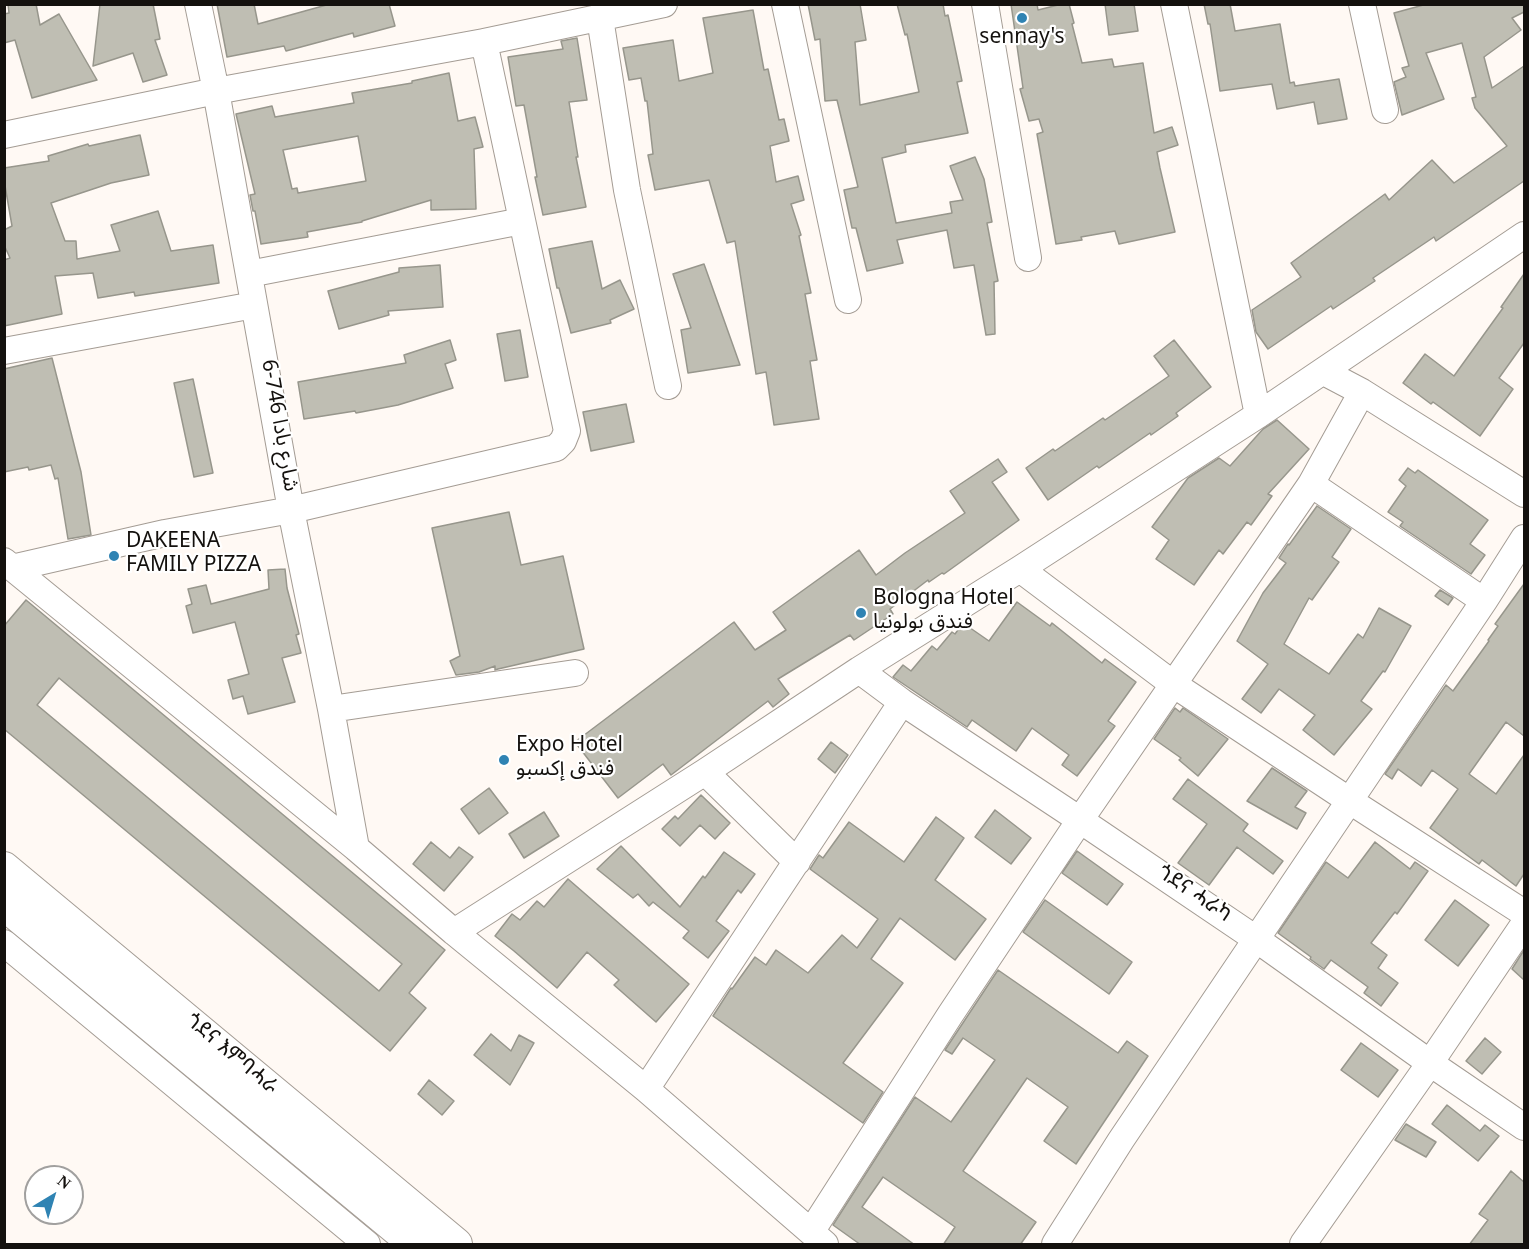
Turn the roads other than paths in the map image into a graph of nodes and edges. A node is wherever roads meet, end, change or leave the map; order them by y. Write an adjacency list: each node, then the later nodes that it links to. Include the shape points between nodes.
1 (198, 4): 9 (street, شارع بادا 746-6)
2 (664, 4): 7 (street)
3 (785, 4): 16 (street)
4 (985, 4): 14 (street)
5 (1174, 4): 22 (street)
6 (1362, 4): 10 (street)
7 (600, 18): 8 (street); 20 (street, via 627,189)
8 (484, 42): 9 (street); 12 (street)
9 (216, 91): 11 (street); 15 (street, شارع بادا 746-6)
10 (1385, 110)
11 (4, 135)
12 (522, 221): 15 (street); 25 (street, via 567,431 563,441 556,448)
13 (1524, 236): 19 (street)
14 (1028, 258)
15 (249, 274): 17 (street, شارع بادا 746-6)
16 (848, 300)
17 (254, 305): 18 (street); 25 (street, شارع بادا 746-6)
18 (4, 351)
19 (1324, 372): 21 (street); 22 (street)
20 (669, 386)
21 (1362, 392): 23 (street); 24 (street)
22 (1258, 415): 28 (street)
23 (1311, 484): 29 (street); 32 (street)
24 (1524, 494)
25 (291, 510): 27 (street); 34 (street, شارع بادا 746-6)
26 (1524, 538): 29 (street)
27 (8, 565): 38 (street)
28 (1020, 569): 30 (street); 32 (street)
29 (1484, 602): 36 (street)
30 (859, 670): 33 (street, ጎደና ሓራካ); 35 (street)
31 (575, 673): 34 (street)
32 (1173, 684): 36 (street); 37 (street)
33 (903, 702): 37 (street, ጎደና ሓራካ); 39 (street)
34 (331, 708): 38 (street, شارع بادا 746-6)
35 (705, 772): 39 (street); 44 (street)
36 (1350, 801): 42 (street); 45 (street)
37 (1080, 820): 45 (street, ጎደና ሓራካ); 51 (street, via 950,1015)
38 (356, 848): 44 (street)
39 (797, 862): 48 (street)
40 (4, 868): 49 (main road, ጎደና እምባሓራ, via 125,967)
41 (4, 904): 49 (main road, ጎደና እምባሓራ)
42 (1524, 913)
43 (1524, 924): 47 (street)
44 (454, 932): 48 (street)
45 (1256, 939): 47 (street, ጎደና ሓራካ); 55 (street)
46 (4, 943): 49 (street)
47 (1430, 1063): 50 (street, ጎደና ሓራካ); 56 (street)
48 (646, 1089): 51 (street)
49 (228, 1091): 52 (street); 53 (main road, ጎደና እምባሓራ); 54 (main road, ጎደና እምባሓራ)
50 (1524, 1126)
51 (818, 1238)
52 (366, 1245)
53 (415, 1245)
54 (456, 1245)
55 (1055, 1245)
56 (1303, 1245)

